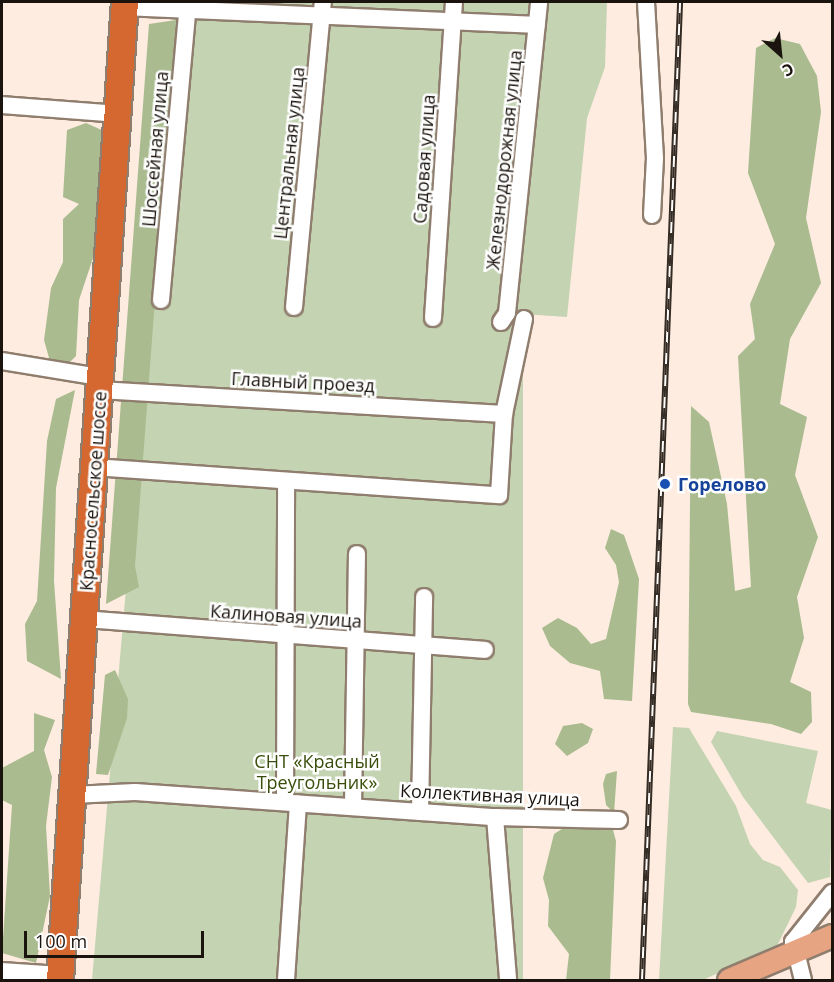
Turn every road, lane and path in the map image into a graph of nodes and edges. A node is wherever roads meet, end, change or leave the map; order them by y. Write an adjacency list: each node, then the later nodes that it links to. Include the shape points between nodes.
1 (454, 2): 7 (street, Садовая улица)
2 (539, 2): 8 (street, Железнодорожная улица)
3 (646, 2): 11 (street, via 656,158)
4 (125, 4): 5 (street); 10 (highway, Красносельское шоссе)
5 (188, 4): 6 (street); 12 (street, Шоссейная улица)
6 (323, 8): 7 (street); 13 (street, Центральная улица)
7 (453, 21): 8 (street); 14 (street, Садовая улица)
8 (537, 25): 16 (street, Железнодорожная улица, via 507,313)
9 (2, 105): 10 (street)
10 (118, 114): 18 (highway, Красносельское шоссе)
11 (652, 215)
12 (161, 300)
13 (294, 308)
14 (433, 318)
15 (524, 319): 19 (street)
16 (501, 322)
17 (2, 361): 18 (street, Главный проезд)
18 (100, 384): 19 (street, Главный проезд); 20 (highway, Красносельское шоссе)
19 (504, 414): 21 (street, via 499,495)
20 (94, 467): 21 (street); 24 (highway, Красносельское шоссе)
21 (286, 481): 25 (street)
22 (357, 554): 26 (street)
23 (424, 597): 27 (street)
24 (84, 619): 25 (street, Калиновая улица); 29 (highway, Красносельское шоссе)
25 (287, 638): 26 (street, Калиновая улица); 30 (street)
26 (354, 640): 27 (street, Калиновая улица); 31 (street)
27 (423, 646): 28 (street, Калиновая улица); 32 (street)
28 (485, 650)
29 (72, 795): 30 (street, Коллективная улица, via 135,792); 39 (highway, Красносельское шоссе)
30 (291, 803): 31 (street, Коллективная улица); 41 (street)
31 (353, 807): 32 (street, Коллективная улица)
32 (420, 812): 33 (street, Коллективная улица)
33 (495, 818): 34 (street, Коллективная улица); 42 (street)
34 (619, 820)
35 (829, 904): 37 (street, via 793,942)
36 (832, 936): 37 (main road)
37 (794, 952): 40 (street); 43 (main road)
38 (2, 970): 39 (street)
39 (60, 978)
40 (805, 980)
41 (286, 981)
42 (508, 981)
43 (729, 981)

